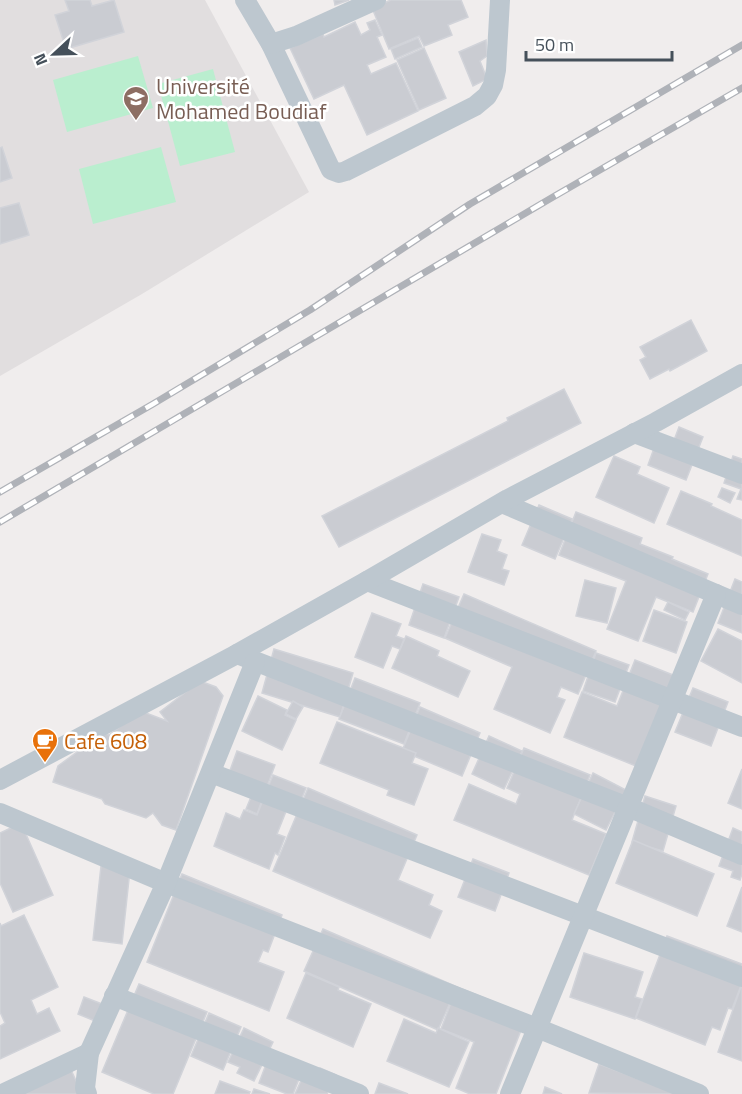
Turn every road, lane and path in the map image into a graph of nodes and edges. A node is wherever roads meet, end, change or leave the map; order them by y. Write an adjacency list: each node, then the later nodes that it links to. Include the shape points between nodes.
1 (376, 0): 4 (street)
2 (500, 0): 4 (street, via 496,70 487,96 475,106 339,173 331,170)
3 (254, 5): 4 (street)
4 (271, 44)
5 (742, 374): 6 (street)
6 (634, 433): 7 (street); 8 (street)
7 (742, 474)
8 (502, 503): 9 (street); 10 (street)
9 (367, 581): 12 (street); 13 (street)
10 (716, 594): 11 (street); 13 (street)
11 (742, 604)
12 (246, 658): 15 (street); 16 (street); 17 (street)
13 (673, 699): 14 (street); 17 (street)
14 (742, 727)
15 (211, 773): 20 (street); 21 (street)
16 (0, 780)
17 (628, 807): 19 (street); 21 (street)
18 (0, 813): 20 (street)
19 (742, 855)
20 (166, 883): 23 (street); 24 (street)
21 (583, 916): 22 (street); 24 (street)
22 (742, 977)
23 (114, 996): 25 (street); 28 (street)
24 (537, 1028): 29 (street); 30 (street)
25 (89, 1053): 26 (street); 27 (street)
26 (2, 1094)
27 (87, 1094)
28 (359, 1094)
29 (510, 1094)
30 (699, 1094)

